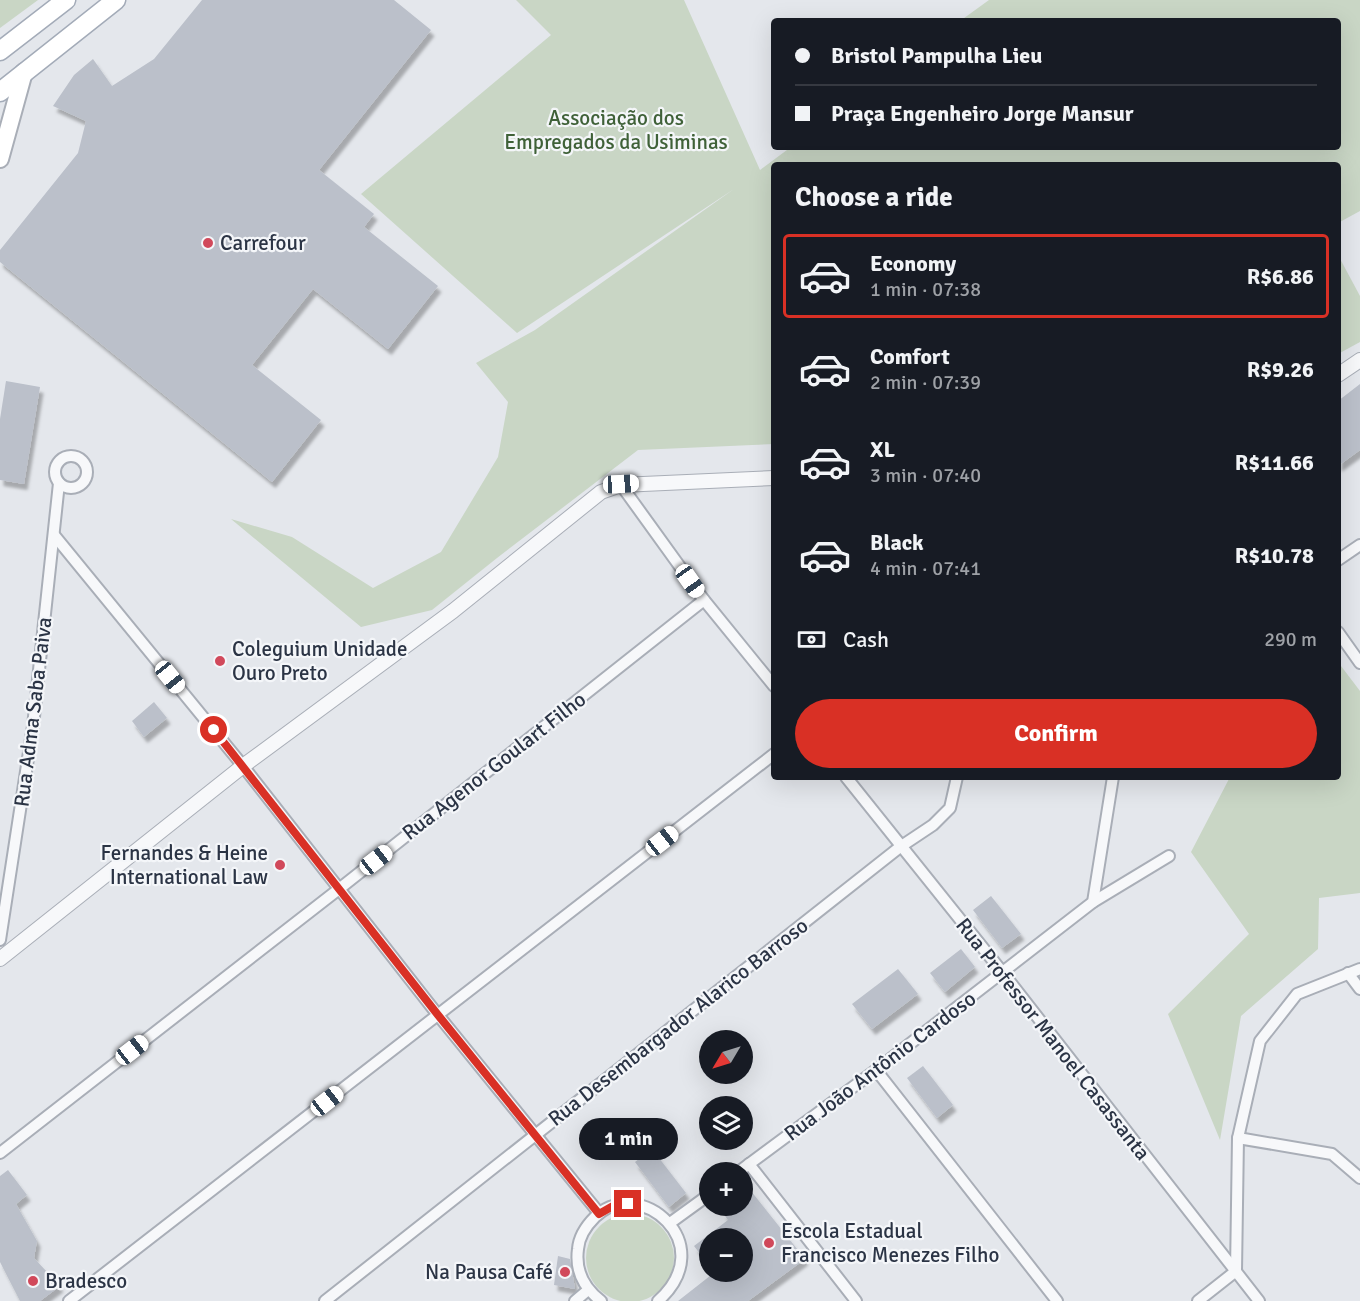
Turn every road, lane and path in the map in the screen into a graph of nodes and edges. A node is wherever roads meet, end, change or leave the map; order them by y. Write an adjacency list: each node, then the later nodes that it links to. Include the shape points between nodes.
1 (66, 0): 3 (main road)
2 (116, 0): 4 (main road)
3 (2, 51)
4 (24, 72): 5 (main road); 6 (main road)
5 (0, 92)
6 (0, 159)
7 (1360, 360): 8 (street)
8 (1341, 373)
9 (771, 478): 11 (street)
10 (59, 483): 12 (street, Rua Adma Saba Paiva)
11 (621, 484): 15 (street); 20 (street, via 601,492 453,611)
12 (54, 535): 20 (street); 28 (street, Rua Adma Saba Paiva, via 33,726)
13 (1360, 545): 14 (street)
14 (1341, 558)
15 (704, 600): 18 (street); 26 (street, Rua Agenor Goulart Filho)
16 (1341, 636): 17 (street)
17 (1360, 663)
18 (771, 682)
19 (771, 756): 34 (street)
20 (243, 766): 26 (street); 29 (street)
21 (848, 780): 24 (street, Rua Professor Manoel Casassanta)
22 (956, 780): 24 (street, Rua Desembargador Alarico Barroso, via 950,808)
23 (1113, 780): 27 (street)
24 (900, 847): 31 (street, Rua Professor Manoel Casassanta); 36 (street, Rua Desembargador Alarico Barroso)
25 (1169, 856): 27 (street, Rua João Antônio Cardoso)
26 (339, 889): 34 (street); 38 (street, Rua Agenor Goulart Filho)
27 (1093, 903): 31 (street, Rua João Antônio Cardoso)
28 (0, 940)
29 (0, 959)
30 (1360, 969): 32 (street)
31 (1003, 973): 35 (street, Rua João Antônio Cardoso); 45 (street, Rua Professor Manoel Casassanta)
32 (1348, 973): 33 (street); 37 (street, via 1297,994 1260,1041)
33 (1360, 989)
34 (438, 1015): 36 (street); 47 (street)
35 (876, 1070): 39 (street, Rua João Antônio Cardoso); 53 (street)
36 (534, 1135): 43 (street); 48 (street, Rua Desembargador Alarico Barroso)
37 (1238, 1138): 41 (street, via 1332,1154); 45 (street)
38 (0, 1153)
39 (752, 1162)
40 (753, 1169): 52 (street)
41 (1360, 1178)
42 (699, 1202): 44 (street)
43 (599, 1214): 44 (street, via 613,1206 644,1206); 46 (street, via 586,1226 576,1258)
44 (670, 1223): 51 (street, via 679,1239 682,1257 679,1274)
45 (1236, 1271): 54 (street); 55 (street, Rua Professor Manoel Casassanta)
46 (588, 1290): 49 (street); 50 (street)
47 (69, 1301)
48 (325, 1301)
49 (575, 1301)
50 (601, 1301)
51 (658, 1301)
52 (856, 1301)
53 (1057, 1301)
54 (1198, 1301)
55 (1259, 1301)

